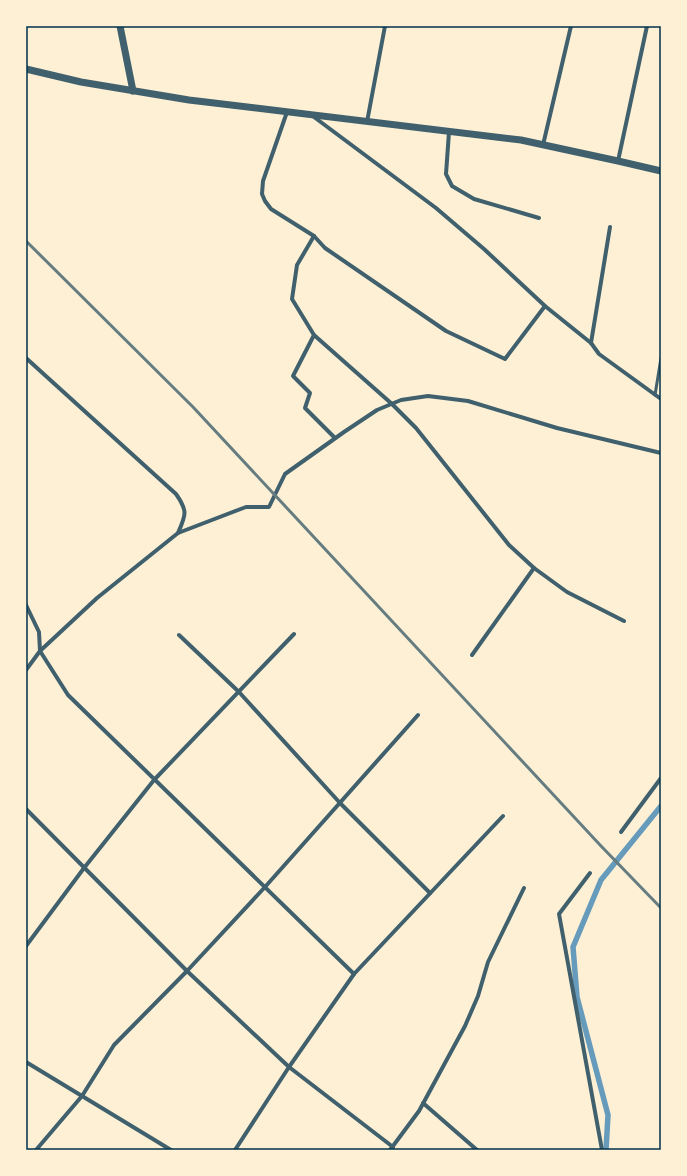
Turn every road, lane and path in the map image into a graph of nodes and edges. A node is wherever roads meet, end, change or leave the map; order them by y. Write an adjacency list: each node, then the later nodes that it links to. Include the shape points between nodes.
1 (120, 26): 6 (street)
2 (385, 26): 9 (street)
3 (571, 26): 11 (street)
4 (647, 26): 12 (street)
5 (26, 69): 6 (street)
6 (133, 91): 7 (street)
7 (287, 112): 8 (street); 16 (street, via 263,180 262,194 271,209)
8 (312, 115): 9 (street); 17 (street, via 436,208)
9 (367, 122): 10 (street)
10 (450, 132): 11 (street); 14 (street, via 446,174 452,186 474,199)
11 (543, 145): 12 (street)
12 (618, 160): 13 (street)
13 (661, 171)
14 (539, 218)
15 (610, 227): 19 (street)
16 (314, 236): 17 (street, via 325,248 446,330 505,359); 18 (street, via 297,265 292,299)
17 (545, 306): 19 (street)
18 (314, 335): 24 (street); 25 (street, via 293,376 310,393 304,408)
19 (591, 343): 22 (street, via 599,354)
20 (26, 358): 27 (street, via 176,494 183,504 185,517)
21 (661, 358): 22 (lane)
22 (655, 395): 23 (street)
23 (661, 399)
24 (392, 404): 25 (street, via 377,410); 26 (street, via 428,396 468,402 557,428); 28 (street, via 416,428 509,545)
25 (335, 438): 27 (street, via 284,474 269,507 246,507)
26 (661, 453)
27 (178, 533): 33 (street, via 97,598)
28 (534, 568): 30 (street, via 567,592); 34 (street)
29 (26, 605): 33 (street, via 39,632)
30 (624, 621)
31 (294, 634): 37 (street)
32 (179, 635): 37 (street)
33 (40, 651): 35 (street); 40 (street, via 68,695)
34 (472, 655)
35 (28, 663): 36 (street)
36 (26, 670)
37 (239, 692): 40 (street); 41 (street)
38 (418, 715): 41 (street)
39 (661, 778): 44 (street)
40 (154, 780): 45 (street); 47 (street)
41 (340, 803): 47 (street); 49 (street)
42 (26, 809): 45 (street)
43 (503, 816): 49 (street)
44 (621, 832)
45 (84, 868): 50 (street); 51 (street)
46 (590, 873): 62 (street, via 559,914)
47 (265, 887): 51 (street); 52 (street)
48 (524, 888): 56 (street, via 488,962 478,996)
49 (430, 893): 52 (street)
50 (26, 946)
51 (187, 971): 54 (street); 55 (street, via 114,1045)
52 (354, 974): 54 (street)
53 (26, 1062): 55 (street)
54 (289, 1067): 57 (street); 60 (street)
55 (82, 1096): 58 (street); 59 (street)
56 (424, 1103): 57 (street); 61 (street)
57 (392, 1148)
58 (36, 1150)
59 (171, 1150)
60 (235, 1150)
61 (477, 1150)
62 (602, 1150)

